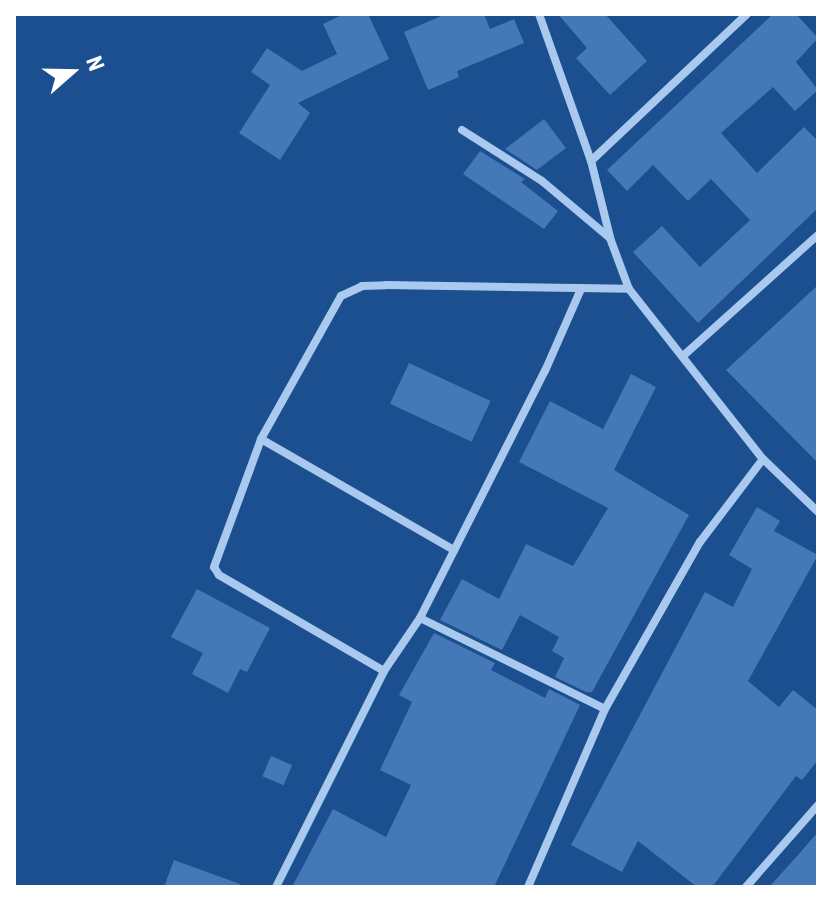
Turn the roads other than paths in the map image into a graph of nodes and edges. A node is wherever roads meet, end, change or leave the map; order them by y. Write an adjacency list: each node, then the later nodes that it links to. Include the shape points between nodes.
1 (539, 14): 4 (street)
2 (747, 14): 4 (street)
3 (462, 130): 6 (street, via 542,181)
4 (591, 161): 6 (street)
5 (818, 235): 9 (street)
6 (610, 238): 8 (street)
7 (581, 289): 8 (street); 10 (street, via 362,286 341,296); 13 (street)
8 (629, 289): 9 (street)
9 (683, 356): 11 (street)
10 (261, 439): 13 (street); 15 (street, via 214,567 219,575)
11 (763, 459): 12 (street); 16 (street, via 700,542)
12 (818, 512)
13 (454, 550): 14 (street)
14 (420, 618): 15 (street); 16 (street)
15 (384, 671): 18 (street)
16 (605, 709): 19 (street)
17 (818, 805): 20 (street)
18 (276, 887)
19 (528, 887)
20 (746, 887)

